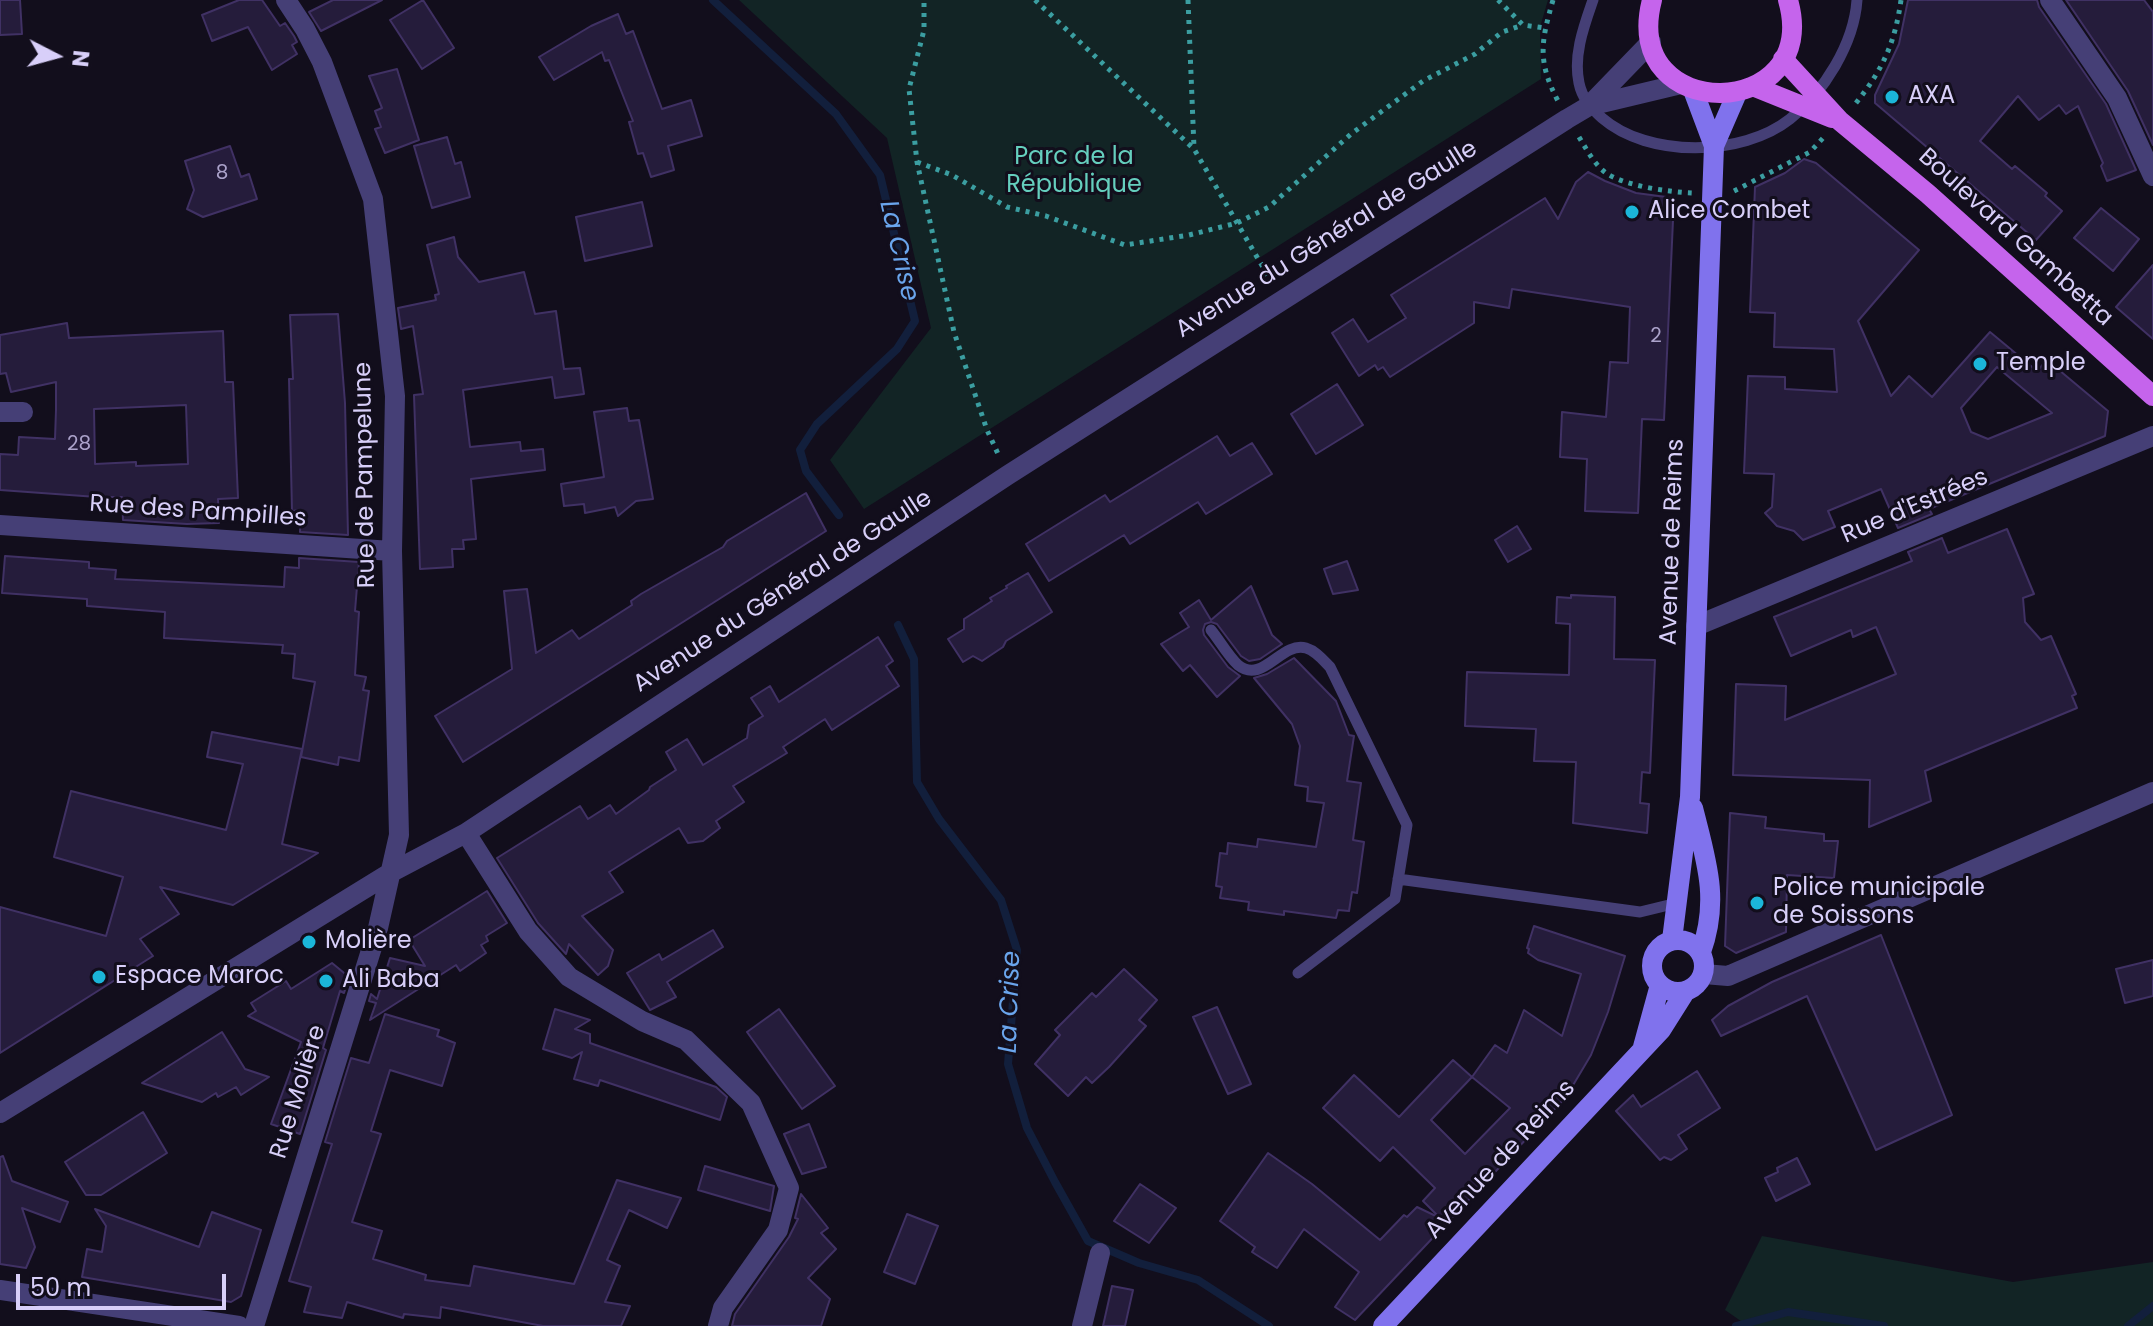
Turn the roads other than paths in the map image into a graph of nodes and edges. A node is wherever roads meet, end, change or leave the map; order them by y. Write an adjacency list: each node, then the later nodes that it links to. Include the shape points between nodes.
1 (286, 0): 20 (street, Rue de Pampelune, via 322,62 373,199 395,396)
2 (1593, 0): 12 (lane, via 1580,35 1578,80)
3 (1788, 0): 8 (main road, via 1791,36)
4 (1857, 0): 11 (lane, via 1839,61)
5 (2050, 0): 14 (street, via 2117,98)
6 (1646, 4): 7 (main road)
7 (1651, 42): 9 (main road, via 1662,66); 12 (street, Avenue du Général de Gaulle)
8 (1783, 59): 10 (main road, via 1771,75); 11 (main road, Boulevard Gambetta)
9 (1687, 87): 10 (main road, Boulevard Gambetta, via 1715,95); 12 (street, Avenue du Général de Gaulle); 13 (main road, Avenue de Reims)
10 (1746, 90): 11 (main road, Boulevard Gambetta); 13 (main road, Avenue de Reims)
11 (1809, 99): 13 (lane, via 1790,120 1753,139); 15 (main road, Boulevard Gambetta, via 1928,194)
12 (1589, 106): 13 (lane, via 1617,131 1660,146); 25 (street, Avenue du Général de Gaulle, via 1008,475)
13 (1714, 146): 21 (main road, Avenue de Reims)
14 (2153, 176)
15 (2153, 396)
16 (0, 412): 17 (street)
17 (23, 412)
18 (2153, 436): 21 (street, Rue d'Estrées)
19 (0, 525): 20 (street, Rue des Pampilles)
20 (392, 551): 26 (street, Rue de Pampelune, via 399,835)
21 (1696, 626): 24 (main road, Avenue de Reims)
22 (1211, 630): 27 (lane, via 1239,666 1263,668 1303,647 1330,667 1407,825)
23 (2150, 793): 32 (street, via 1728,976)
24 (1690, 797): 28 (main road, Avenue de Reims); 30 (main road, via 1709,877 1710,926)
25 (466, 833): 26 (street, Avenue du Général de Gaulle); 41 (street, via 528,931 569,977 642,1021 686,1040 751,1103 789,1188 778,1230 723,1308)
26 (390, 873): 36 (street, Avenue du Général de Gaulle); 40 (street, Rue Molière, via 378,928)
27 (1398, 879): 28 (lane, via 1640,912); 31 (lane, via 1395,899)
28 (1677, 903): 29 (main road, Avenue de Reims)
29 (1672, 940): 30 (main road, via 1689,941); 33 (main road, via 1658,948 1652,963)
30 (1701, 952): 32 (main road)
31 (1298, 973)
32 (1704, 974): 34 (main road)
33 (1660, 985): 34 (main road); 35 (main road)
34 (1685, 992): 35 (main road, Avenue de Reims)
35 (1643, 1047): 43 (main road, Avenue de Reims)
36 (0, 1113)
37 (1100, 1253): 42 (street)
38 (0, 1290): 39 (street)
39 (239, 1326)
40 (254, 1326)
41 (718, 1326)
42 (1082, 1326)
43 (1383, 1326)

